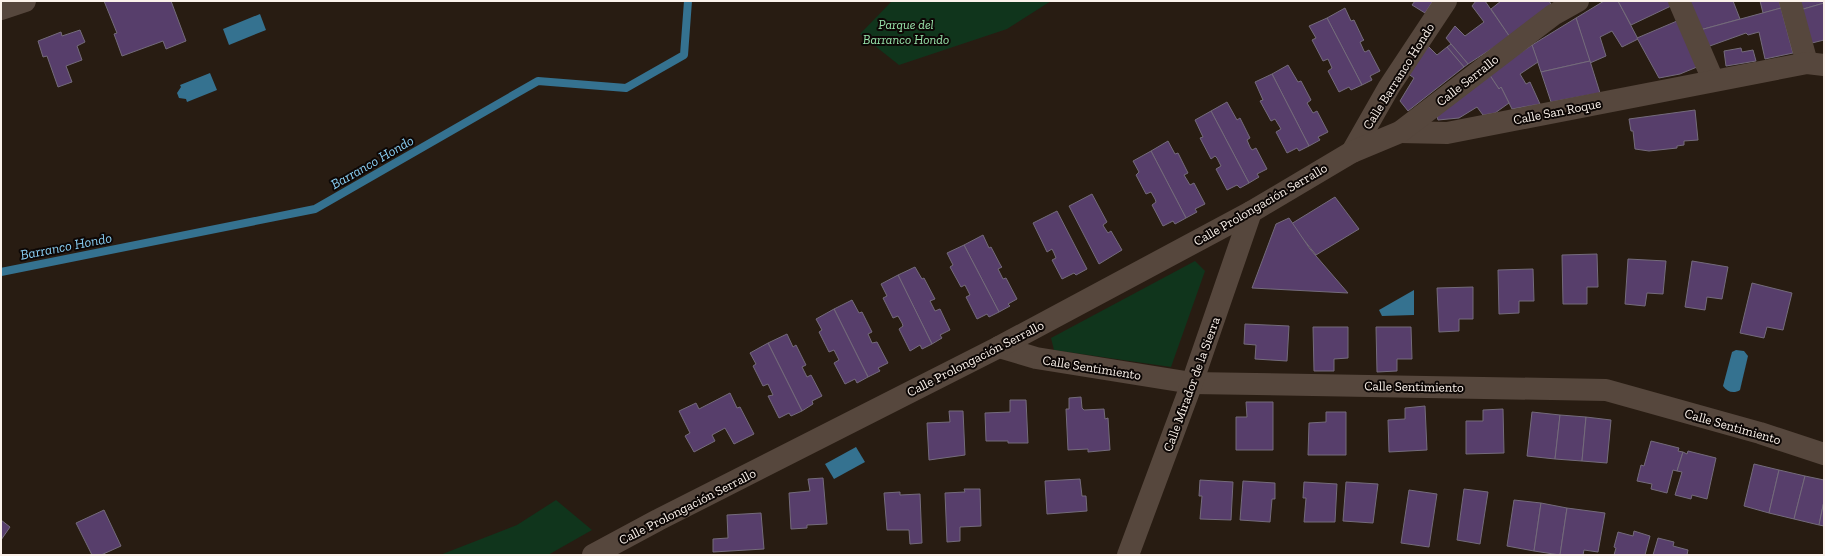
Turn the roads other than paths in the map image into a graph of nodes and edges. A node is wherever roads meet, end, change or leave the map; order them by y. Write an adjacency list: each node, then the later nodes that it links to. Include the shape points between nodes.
1 (25, 1): 6 (street)
2 (1446, 1): 10 (street, Calle Barranco Hondo, via 1389,87)
3 (1578, 1): 9 (street, Calle Serrallo, via 1553,15)
4 (1679, 1): 8 (street)
5 (1790, 1): 7 (street, Calle San Roque)
6 (1, 9)
7 (1816, 64): 8 (street, Calle San Roque)
8 (1713, 80): 9 (street, Calle San Roque, via 1447,133)
9 (1400, 132): 10 (street, Calle Serrallo)
10 (1352, 152): 11 (street, Calle Prolongación Serrallo)
11 (1251, 212): 12 (street, Calle Prolongación Serrallo); 13 (street, Calle Mirador de la Sierra)
12 (999, 347): 13 (street, Calle Sentimiento, via 1036,358); 15 (street, Calle Prolongación Serrallo)
13 (1192, 383): 14 (street, Calle Sentimiento, via 1606,390 1760,433); 16 (street, Calle Mirador de la Sierra)
14 (1824, 454)
15 (593, 555)
16 (1128, 555)

